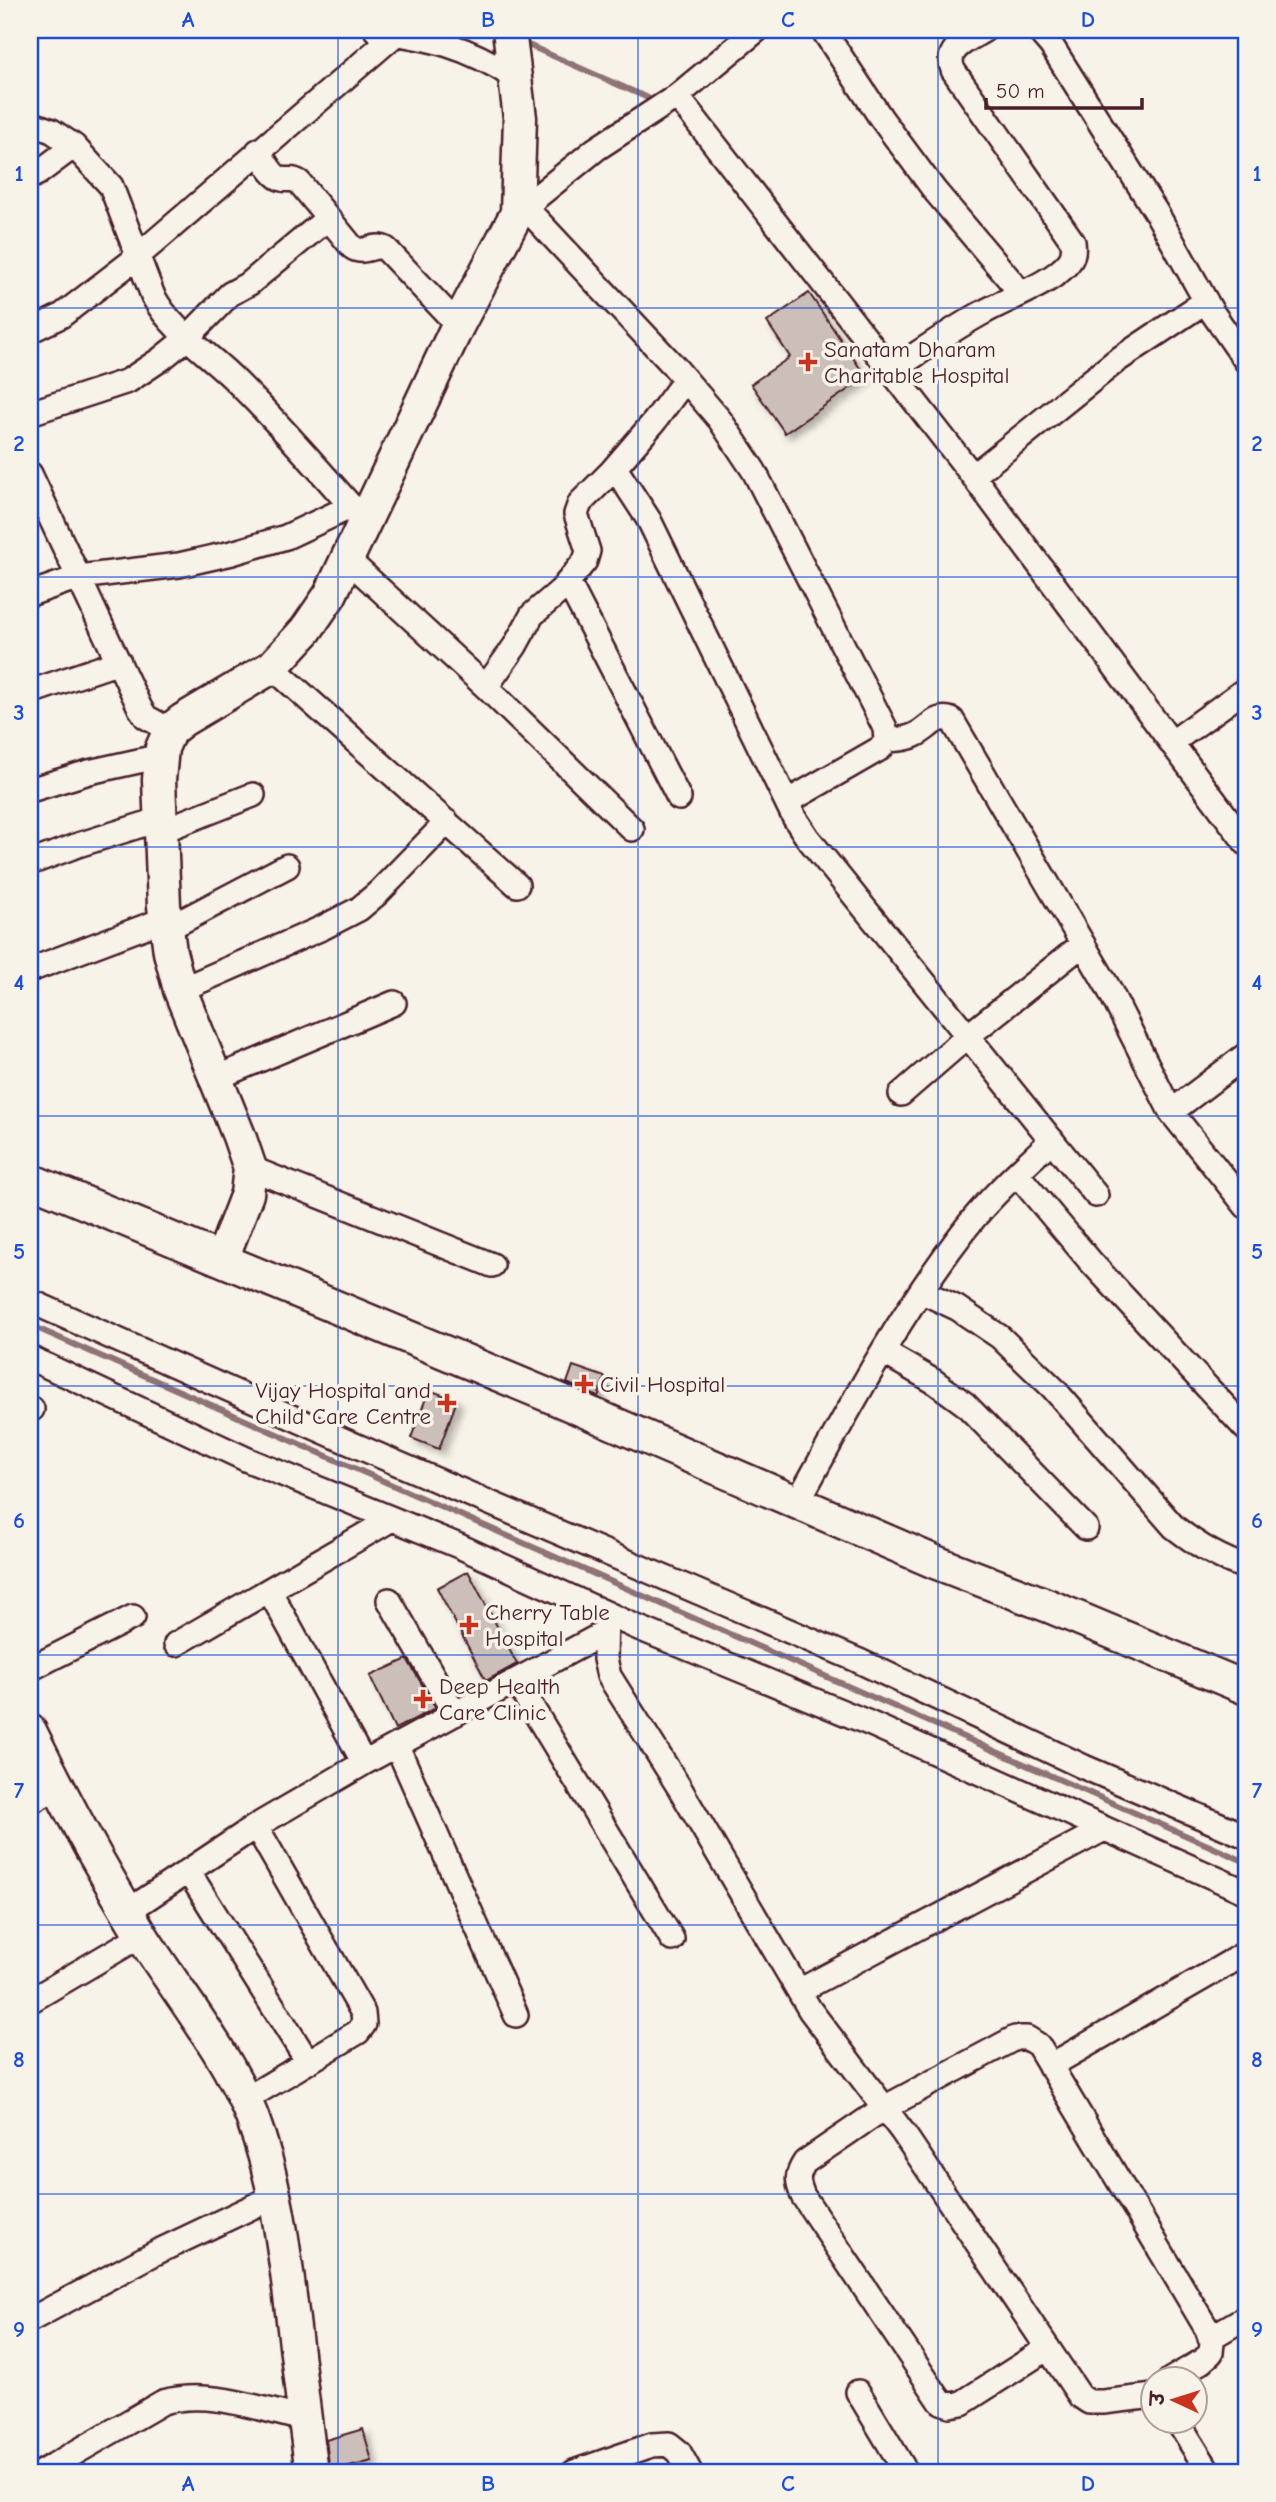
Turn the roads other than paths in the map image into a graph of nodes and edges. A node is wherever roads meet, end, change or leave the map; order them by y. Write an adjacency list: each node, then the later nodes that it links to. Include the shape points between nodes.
1 (509, 30): 7 (street)
2 (757, 30): 8 (street)
3 (823, 30): 16 (street, via 935,191)
4 (984, 30): 16 (street, via 953,51 953,70 1073,242 1069,262)
5 (1038, 30): 17 (street, via 1156,212)
6 (387, 32): 7 (street, via 459,47); 11 (street)
7 (514, 77): 13 (street, via 520,118)
8 (677, 96): 13 (street, via 596,149); 22 (street)
9 (30, 123): 10 (street)
10 (74, 146): 12 (street); 15 (street, via 111,186)
11 (258, 151): 14 (street, via 275,176 294,178); 15 (street)
12 (30, 177)
13 (521, 210): 18 (street); 23 (street)
14 (328, 218): 18 (street, via 356,250 387,249); 20 (street, via 250,283 230,294)
15 (137, 256): 19 (street, via 61,316); 20 (street, via 162,313)
16 (1021, 293): 22 (street)
17 (1206, 301): 21 (street); 27 (street, via 1116,361)
18 (458, 324): 28 (street)
19 (30, 331)
20 (187, 338): 24 (street, via 128,381); 28 (street, via 236,381)
21 (1246, 361)
22 (891, 371): 27 (street)
23 (685, 380): 25 (street); 38 (street, via 754,471 885,728)
24 (30, 414)
25 (615, 468): 31 (street, via 580,503 576,514 588,551); 44 (street, via 649,520)
26 (30, 474): 30 (street)
27 (973, 476): 40 (street)
28 (358, 514): 29 (street); 30 (street, via 180,565)
29 (346, 559): 34 (street, via 330,595); 35 (street)
30 (79, 577): 32 (street); 33 (street)
31 (568, 582): 35 (street, via 532,615); 43 (street)
32 (30, 594)
33 (119, 662): 37 (street); 39 (street, via 146,717)
34 (272, 667): 39 (street, via 183,720); 45 (street)
35 (486, 687): 47 (street)
36 (1246, 689): 40 (street)
37 (30, 692)
38 (886, 740): 44 (street, via 881,748); 53 (street, via 917,735 937,719 952,720)
39 (166, 743): 41 (street); 46 (street, via 159,780)
40 (1171, 743): 48 (street)
41 (30, 790)
42 (253, 795): 46 (street)
43 (679, 798)
44 (787, 802): 57 (street, via 807,837)
45 (447, 822): 51 (street); 55 (street, via 359,909)
46 (161, 825): 49 (street, via 78,845); 52 (street)
47 (632, 829)
48 (1246, 843)
49 (30, 863)
50 (287, 866): 52 (street)
51 (517, 885)
52 (166, 924): 54 (street); 55 (street)
53 (1083, 944): 57 (street); 61 (street)
54 (30, 970)
55 (180, 990): 59 (street)
56 (394, 1003): 59 (street)
57 (968, 1035): 60 (street); 62 (street)
58 (1246, 1055): 61 (street)
59 (215, 1079): 63 (street)
60 (901, 1094)
61 (1171, 1112): 67 (street)
62 (1052, 1140): 64 (street); 66 (street)
63 (250, 1168): 68 (street, via 247,1194); 69 (street)
64 (1017, 1174): 70 (street, via 967,1227); 74 (street, via 1091,1262)
65 (30, 1180): 68 (street)
66 (1096, 1195)
67 (1246, 1206)
68 (222, 1259): 75 (street)
69 (492, 1265)
70 (921, 1292): 72 (street); 78 (street, via 957,1308 1000,1337 1053,1388 1174,1527 1225,1561)
71 (30, 1301): 95 (street, via 857,1660 1084,1767)
72 (883, 1352): 75 (street); 77 (street, via 965,1404)
73 (30, 1358): 76 (street, via 248,1460)
74 (1246, 1429)
75 (797, 1503): 86 (street)
76 (392, 1519): 79 (street); 82 (street, via 459,1546)
77 (1086, 1528)
78 (1246, 1567)
79 (269, 1590): 83 (street); 90 (street)
80 (390, 1600): 87 (street)
81 (133, 1617): 84 (street)
82 (605, 1623): 85 (street); 94 (street, via 869,1723); 101 (street, via 609,1676)
83 (176, 1644)
84 (30, 1669)
85 (516, 1681): 87 (street); 99 (street)
86 (1246, 1688)
87 (455, 1714): 89 (street)
88 (30, 1731): 91 (street)
89 (397, 1746): 90 (street); 103 (street)
90 (364, 1763): 93 (street)
91 (58, 1787): 92 (street); 98 (street)
92 (30, 1802)
93 (256, 1826): 96 (street); 104 (street, via 363,2013 364,2024 358,2032)
94 (1104, 1829): 97 (street); 101 (street)
95 (1246, 1836)
96 (188, 1871): 98 (street); 104 (street)
97 (1246, 1892)
98 (135, 1923): 102 (street); 106 (street)
99 (672, 1939)
100 (1246, 1953): 105 (street)
101 (799, 1991): 107 (street)
102 (30, 2001)
103 (516, 2015)
104 (308, 2062): 106 (street)
105 (1050, 2066): 107 (street, via 1038,2045 1015,2038); 111 (street)
106 (244, 2100): 108 (street, via 270,2169)
107 (884, 2108): 112 (street); 112 (street, via 805,2162 797,2182 934,2393 941,2402 962,2403)
108 (275, 2196): 110 (street); 116 (street)
109 (1246, 2317): 111 (street)
110 (30, 2320)
111 (1210, 2338): 113 (street, via 1211,2353)
112 (1048, 2348): 115 (street, via 1080,2396 1089,2402)
113 (1193, 2366)
114 (858, 2392): 122 (street)
115 (1140, 2397)
116 (304, 2419): 118 (street, via 205,2397 180,2397 163,2402); 119 (street)
117 (1187, 2436): 123 (street)
118 (42, 2472)
119 (312, 2472)
120 (574, 2472): 121 (street, via 652,2445 668,2444 679,2452)
121 (690, 2472)
122 (906, 2472)
123 (1209, 2472)

